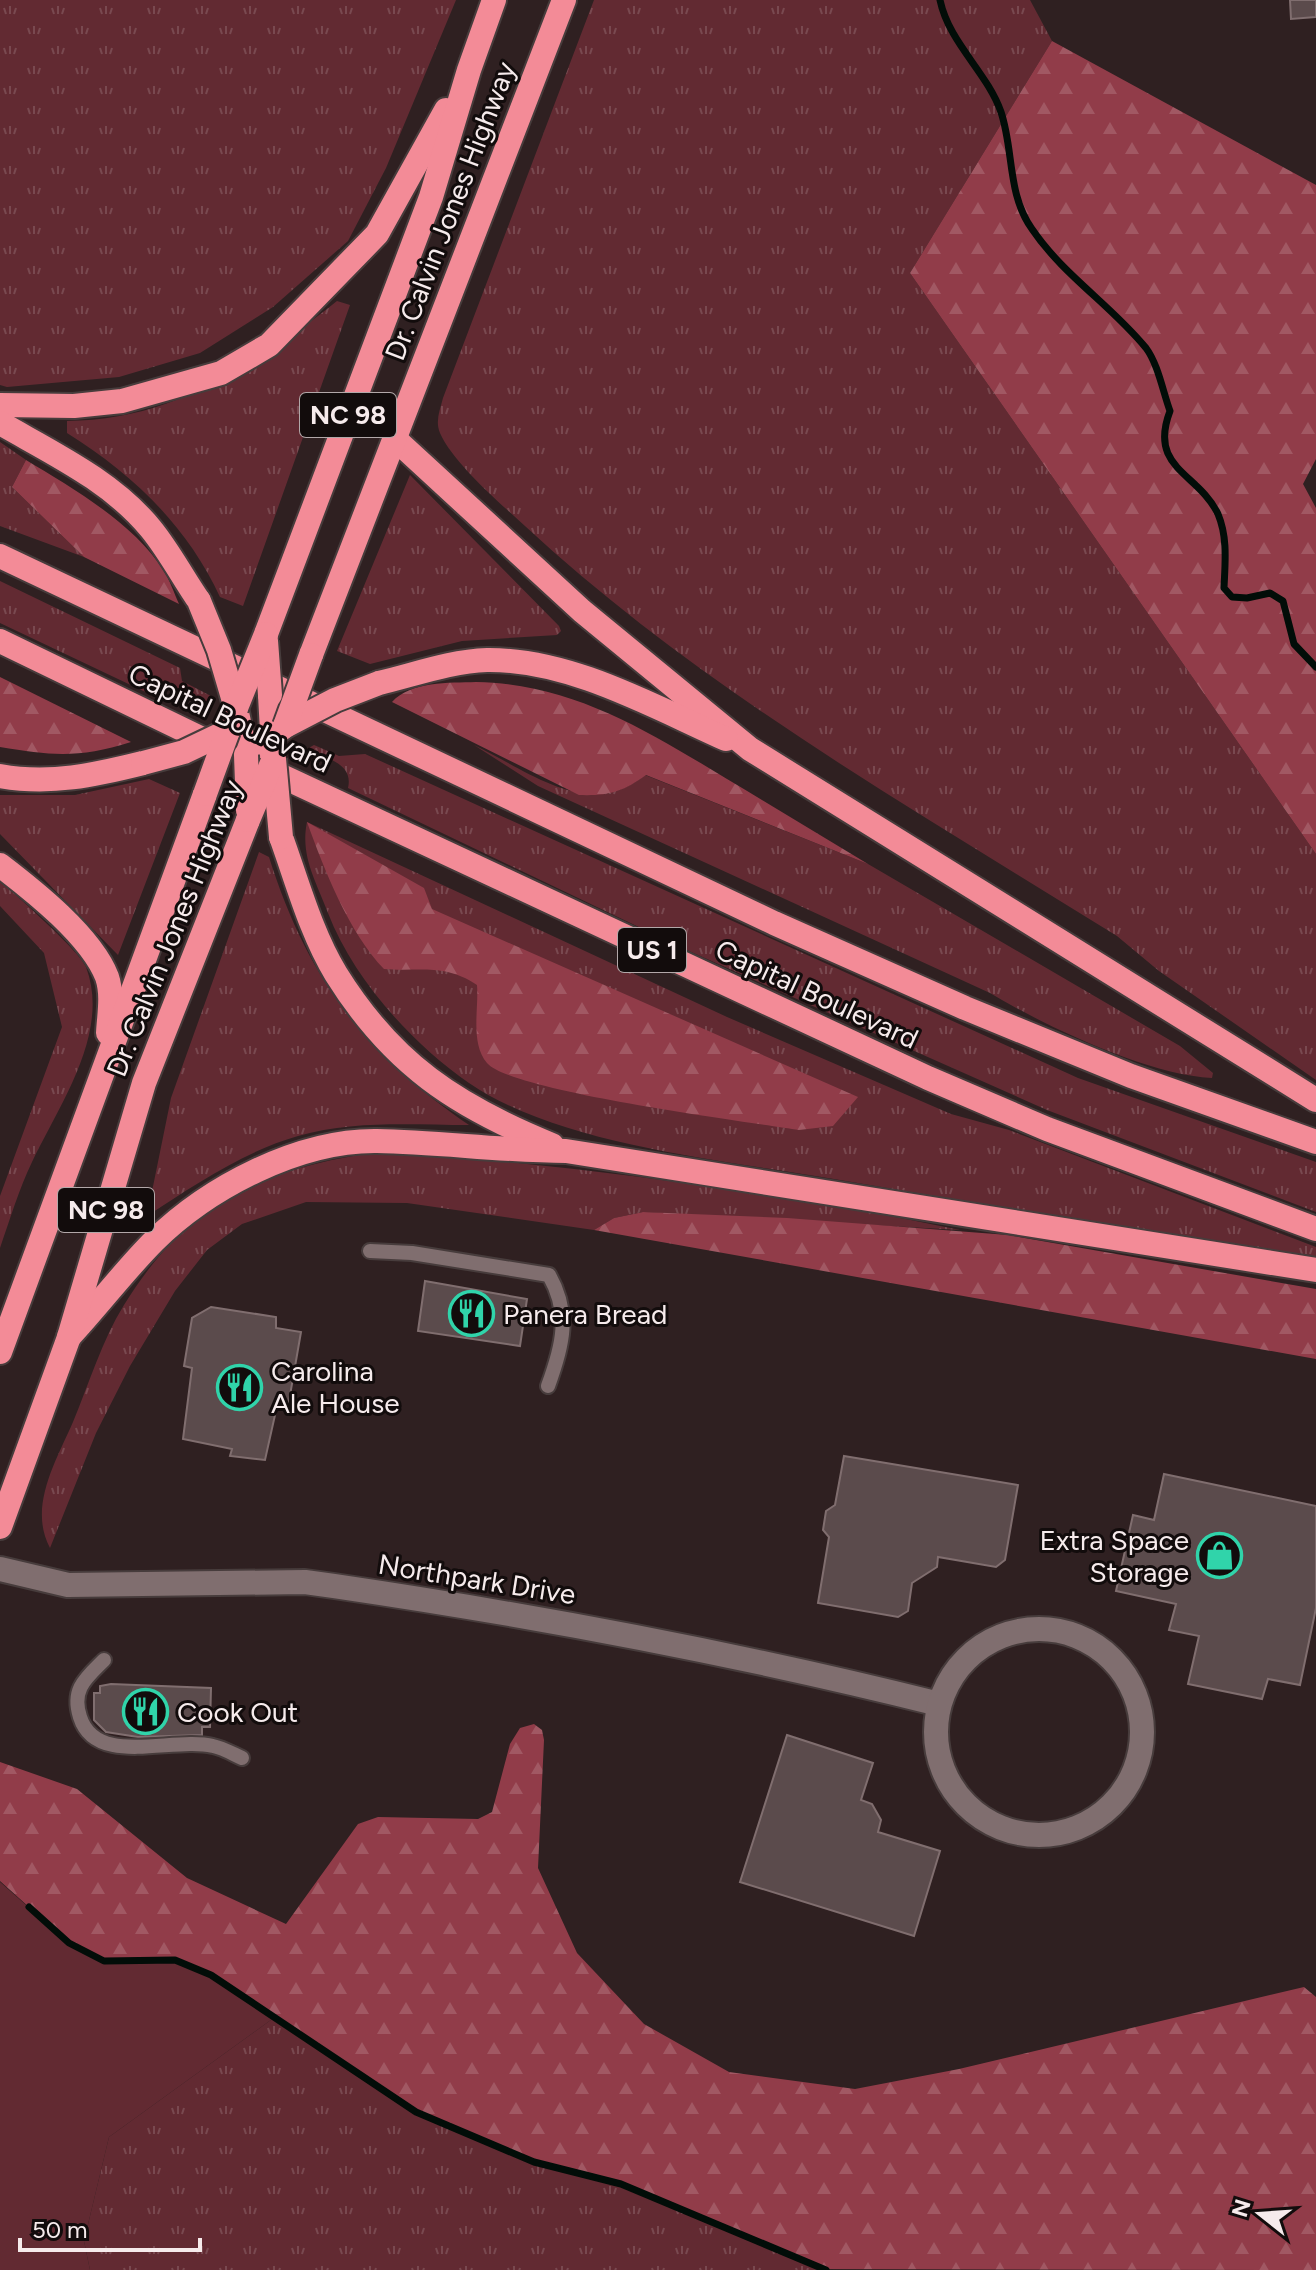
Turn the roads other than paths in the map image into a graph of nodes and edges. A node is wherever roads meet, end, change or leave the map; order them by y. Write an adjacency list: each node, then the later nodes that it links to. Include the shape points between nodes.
1 (494, 0): 3 (highway, Dr. Calvin Jones Highway / NC 98)
2 (564, 0): 6 (highway, Dr. Calvin Jones Highway / NC 98)
3 (469, 70): 4 (highway, via 377,234 269,345 221,373 122,401); 8 (highway, Dr. Calvin Jones Highway / NC 98, via 431,197)
4 (0, 405)
5 (0, 423): 12 (highway, bridge, via 78,467 150,528 199,601 219,650)
6 (395, 439): 10 (highway, Dr. Calvin Jones Highway / NC 98); 14 (highway, via 582,611)
7 (0, 556): 22 (highway, Capital Boulevard, via 815,941 1131,1076)
8 (266, 634): 11 (highway, bridge); 12 (highway, Dr. Calvin Jones Highway / NC 98, bridge)
9 (0, 641): 24 (highway, Capital Boulevard / US 1, via 928,1078 1047,1129)
10 (311, 655): 11 (highway, bridge); 13 (highway, Dr. Calvin Jones Highway / NC 98, bridge)
11 (270, 695): 12 (highway); 13 (highway)
12 (235, 721): 15 (highway); 16 (highway, bridge, via 184,752 82,779); 17 (highway, Dr. Calvin Jones Highway / NC 98, bridge)
13 (277, 741): 14 (highway, bridge, via 335,700 379,683 486,660 526,663 582,678); 15 (highway); 18 (highway, Dr. Calvin Jones Highway / NC 98, bridge); 23 (highway, bridge, via 281,837 335,972 386,1042 454,1099)
14 (750, 749): 21 (highway)
15 (246, 755): 17 (highway, bridge); 18 (highway, bridge)
16 (0, 776)
17 (205, 794): 20 (highway, Dr. Calvin Jones Highway / NC 98)
18 (248, 820): 27 (highway, Dr. Calvin Jones Highway / NC 98, via 144,1083)
19 (0, 865): 20 (highway, via 38,894 98,959 108,980 108,1034)
20 (94, 1094): 28 (highway, Dr. Calvin Jones Highway / NC 98)
21 (1316, 1100)
22 (1316, 1142)
23 (566, 1151): 26 (highway); 27 (highway, via 375,1141 307,1150 188,1211 153,1242)
24 (1316, 1229)
25 (370, 1251): 29 (lane, via 549,1275 562,1298 561,1351)
26 (1316, 1270)
27 (69, 1337): 30 (highway, Dr. Calvin Jones Highway / NC 98)
28 (0, 1352)
29 (548, 1386)
30 (0, 1527)
31 (0, 1569): 33 (street, Northpark Drive, via 68,1585 305,1582 643,1637)
32 (104, 1660): 34 (lane, via 79,1685 76,1704 85,1732 94,1740 115,1745 213,1745)
33 (939, 1704): 33 (street, via 936,1733 946,1778 975,1814 1016,1834 1062,1834 1094,1820 1133,1778 1140,1755 1140,1709 1120,1667 1084,1639 1039,1628 994,1639 958,1668)
34 (242, 1758)

